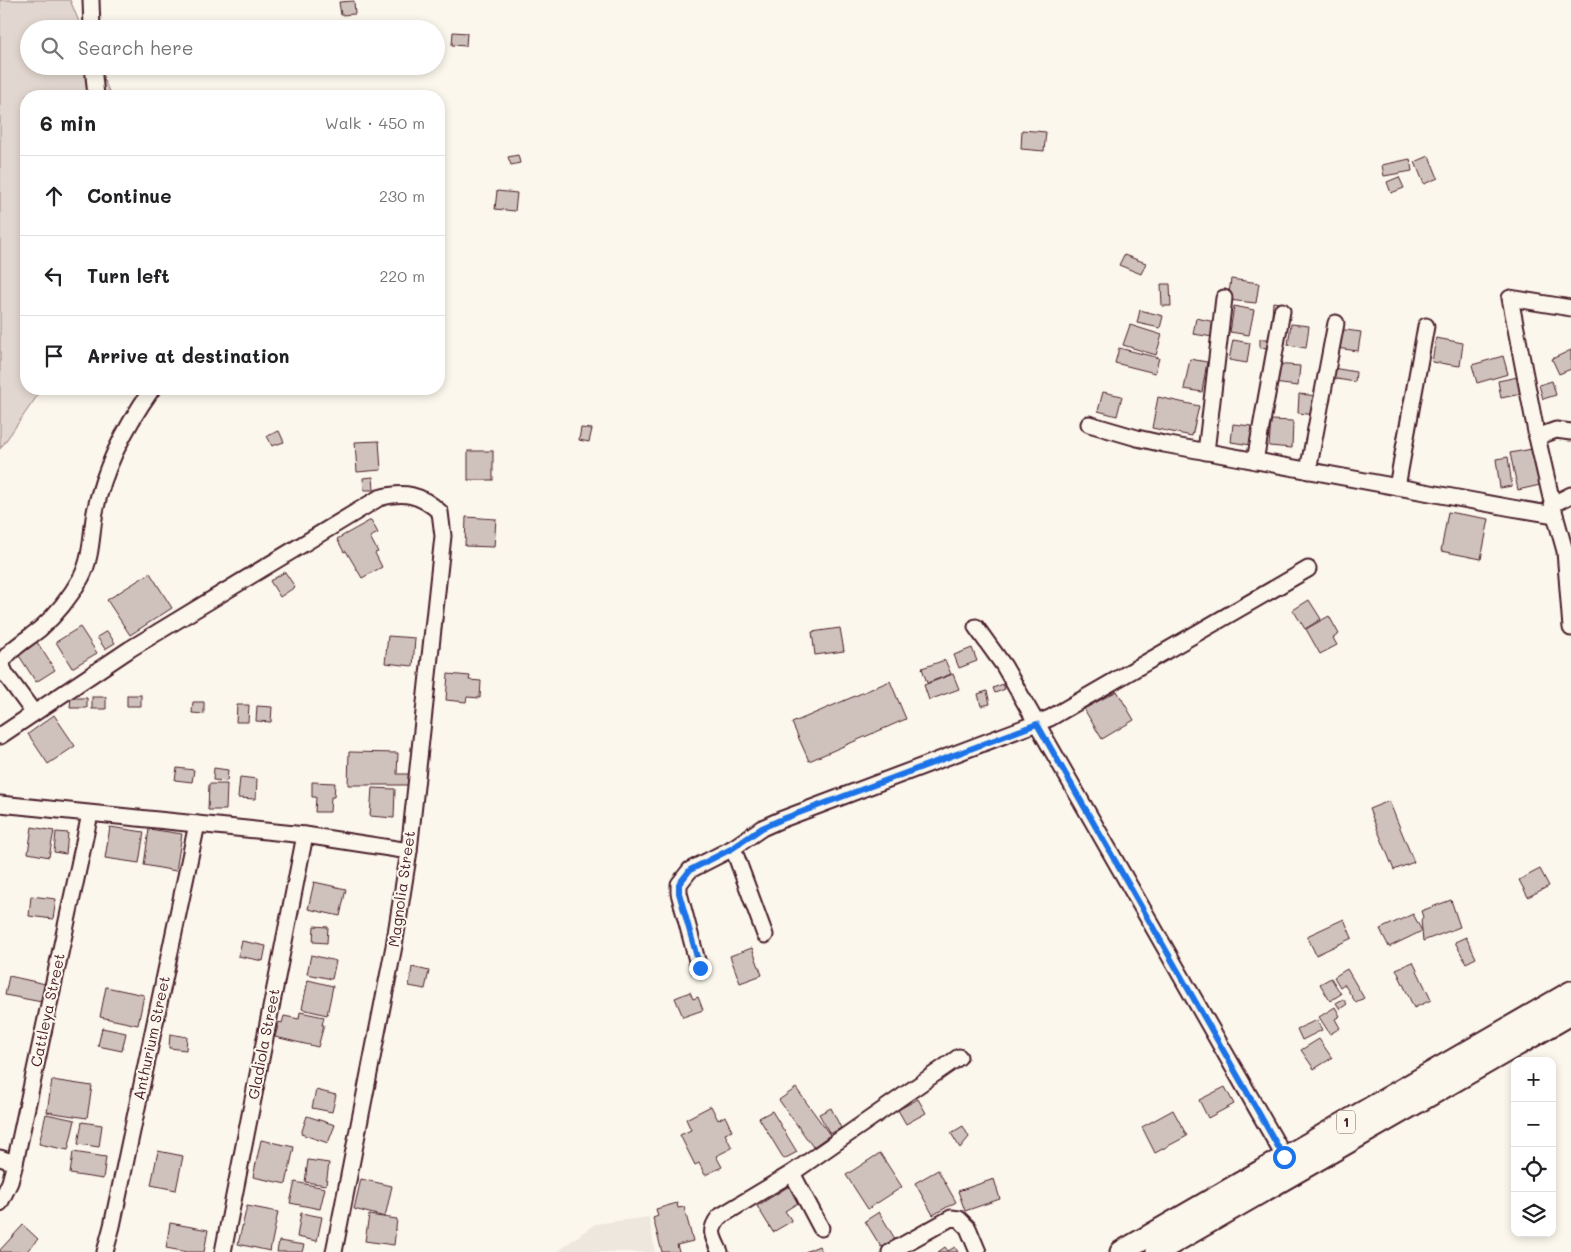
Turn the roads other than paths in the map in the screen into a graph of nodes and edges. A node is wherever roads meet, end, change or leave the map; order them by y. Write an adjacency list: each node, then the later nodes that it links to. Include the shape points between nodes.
1 (91, 0): 2 (street)
2 (92, 20)
3 (94, 75): 4 (street)
4 (95, 90)
5 (1224, 298): 14 (street)
6 (1571, 308): 13 (street, via 1510,298)
7 (1282, 311): 15 (street)
8 (1336, 323): 16 (street)
9 (1426, 326): 17 (street)
10 (148, 395): 24 (street, via 134,413 112,457 95,512 82,577 61,609 2,664 6,675)
11 (1089, 424): 14 (street)
12 (1571, 432): 13 (street, via 1556,430)
13 (1537, 436): 19 (street)
14 (1206, 452): 15 (street)
15 (1255, 461): 16 (street)
16 (1308, 471): 17 (street)
17 (1397, 487): 19 (street, via 1512,508)
18 (1571, 494): 19 (street)
19 (1554, 509): 20 (street)
20 (1568, 552): 23 (street)
21 (1308, 569): 25 (street)
22 (976, 627): 25 (street, via 1004,666)
23 (1571, 628)
24 (34, 713): 26 (street); 32 (street, Magnolia Street, via 130,649 379,498 411,495 440,512 442,546)
25 (1037, 724): 31 (street, via 780,820); 40 (street)
26 (0, 736)
27 (0, 804): 28 (street)
28 (90, 814): 29 (street); 39 (street, Cattleya Street)
29 (197, 824): 30 (street); 44 (street, Anthurium Street)
30 (305, 835): 32 (street); 45 (street, Gladiola Street)
31 (733, 848): 33 (street); 34 (street, via 690,870 679,884)
32 (408, 851): 46 (street, Magnolia Street, via 394,946)
33 (765, 935)
34 (700, 968)
35 (1571, 992): 40 (highway, 1)
36 (1571, 1014): 40 (highway, 1)
37 (959, 1057): 41 (street)
38 (0, 1158): 39 (street)
39 (15, 1163): 42 (street, Cattleya Street)
40 (1288, 1165): 50 (highway, 1); 51 (highway, 1)
41 (792, 1173): 43 (street); 47 (street, via 719,1217 712,1232)
42 (0, 1204)
43 (821, 1228)
44 (105, 1252)
45 (223, 1252)
46 (334, 1252)
47 (720, 1252)
48 (890, 1252): 49 (street, via 951,1218 959,1219 968,1228)
49 (978, 1252)
50 (1120, 1252)
51 (1157, 1252)

